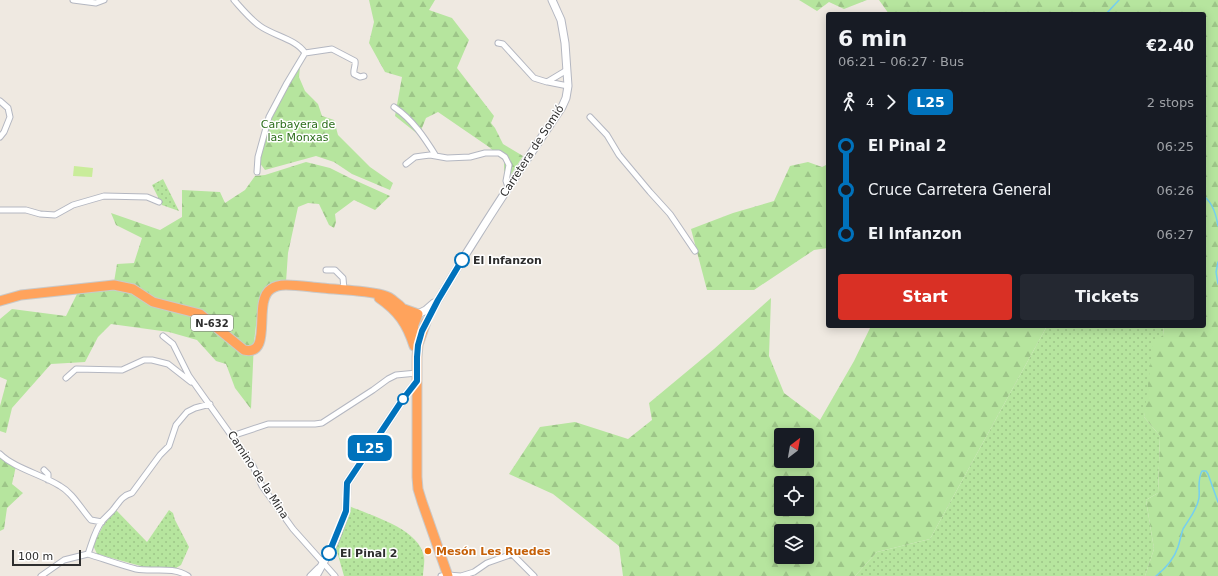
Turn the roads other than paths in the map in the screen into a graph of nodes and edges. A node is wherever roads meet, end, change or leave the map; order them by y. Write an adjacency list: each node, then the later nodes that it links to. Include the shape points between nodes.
1 (73, 0): 2 (street, via 96,3)
2 (104, 0)
3 (234, 0): 6 (street, via 261,27 298,45)
4 (552, 0): 7 (street, Carretera de Somió, via 561,20)
5 (498, 43): 9 (street, via 503,44 534,78)
6 (305, 53): 8 (street, via 332,49 355,61 354,74); 17 (street, via 269,117 258,157)
7 (567, 70): 9 (street); 10 (street, Carretera de Somió)
8 (364, 76)
9 (548, 82): 10 (street)
10 (568, 86): 18 (street, Carretera de Somió, via 562,107)
11 (0, 101): 14 (street, via 8,108 10,117)
12 (394, 108): 15 (street, via 415,125)
13 (590, 117): 21 (street, via 670,214)
14 (0, 137)
15 (436, 156): 16 (street, via 415,157); 18 (street, via 470,157 499,153 505,157 509,165 506,181)
16 (406, 164)
17 (257, 172)
18 (508, 187): 26 (street, Carretera de Somió)
19 (159, 202): 20 (street, via 147,197 104,196 73,205 55,215 26,210)
20 (0, 210)
21 (695, 251)
22 (326, 270): 23 (street, via 335,270 343,278)
23 (344, 290): 24 (highway, N-632); 25 (highway, N-632, via 286,285 271,288 263,299 259,343 251,351 244,350 200,314 153,302 133,289 123,286 21,295)
24 (373, 294): 27 (highway, N-632); 28 (highway, N-632, via 388,297)
25 (0, 300)
26 (438, 300): 29 (street); 30 (street, Carretera de Somió)
27 (392, 307): 31 (highway); 33 (highway, N-632, via 405,324)
28 (404, 309): 29 (highway); 31 (highway, N-632)
29 (418, 314): 31 (highway)
30 (426, 322): 31 (highway); 34 (highway)
31 (413, 323): 33 (highway); 34 (highway, N-632)
32 (163, 336): 38 (street, via 173,344)
33 (410, 336): 35 (highway, N-632)
34 (418, 345): 35 (highway, N-632)
35 (417, 357): 36 (highway, N-632)
36 (417, 377): 40 (street, via 396,375 322,423 268,424); 46 (street, via 347,483 346,511 335,541); 52 (highway, N-632, via 418,489)
37 (66, 378): 38 (street, via 76,369 122,370 144,360 152,360 168,364)
38 (195, 385): 39 (street, Camino de la Mina)
39 (210, 404): 40 (street, Camino de la Mina); 44 (street, via 187,412 176,425 169,446 132,493 118,501)
40 (232, 436): 46 (street, Camino de la Mina, via 253,466 262,486 293,529)
41 (0, 454): 43 (street)
42 (44, 470): 43 (street, via 48,474)
43 (48, 480): 44 (street, via 61,486 71,495 91,520)
44 (102, 522): 45 (street)
45 (88, 554): 47 (street, via 64,560); 48 (street, via 135,569 166,570 181,572)
46 (323, 563): 49 (street); 50 (street); 51 (street, Camino de la Mina)
47 (41, 576)
48 (188, 576)
49 (310, 576)
50 (316, 576)
51 (335, 576)
52 (446, 576): 53 (street, via 461,576 474,572 487,563 512,554)
53 (534, 576)

